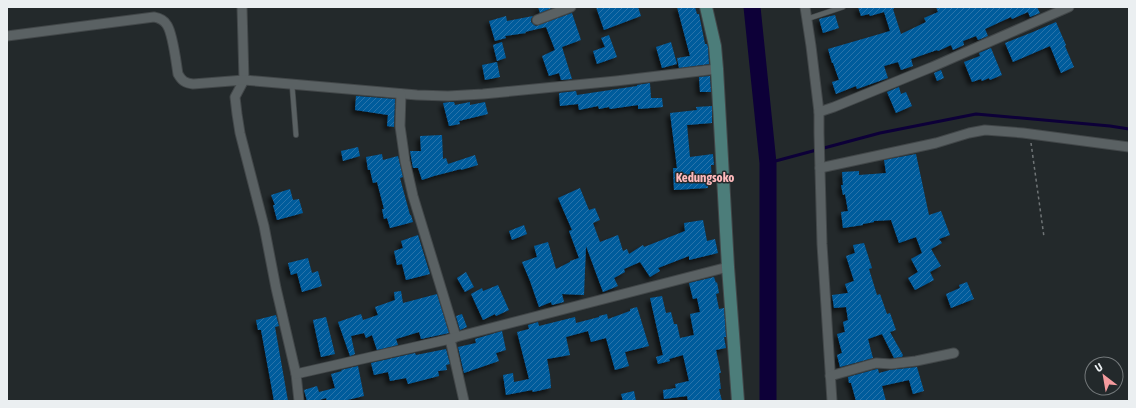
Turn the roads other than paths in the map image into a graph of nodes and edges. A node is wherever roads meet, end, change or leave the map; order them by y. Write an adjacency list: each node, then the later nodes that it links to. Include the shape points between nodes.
1 (242, 7): 11 (street)
2 (570, 7): 8 (street)
3 (706, 7): 10 (street, via 715,46)
4 (805, 7): 7 (street)
5 (843, 7): 7 (lane)
6 (1068, 7): 14 (street, via 932,67)
7 (807, 19): 14 (street)
8 (537, 20)
9 (7, 36): 11 (street, via 154,17 162,19 167,24 178,74 186,83)
10 (717, 69): 13 (street, via 616,82 483,94); 18 (street)
11 (244, 80): 12 (street); 21 (street, via 235,97 240,133 264,226)
12 (292, 84): 13 (street); 15 (lane)
13 (401, 94): 19 (street, via 400,126 405,161)
14 (819, 112): 17 (street)
15 (296, 135)
16 (1129, 147): 17 (street, via 1028,133 977,131 936,143)
17 (820, 166): 22 (street)
18 (728, 267): 19 (street); 25 (street)
19 (453, 338): 21 (street); 24 (street)
20 (954, 353): 22 (street, via 916,362 876,363)
21 (296, 374): 23 (street)
22 (830, 376): 26 (street)
23 (299, 401)
24 (464, 401)
25 (738, 401)
26 (832, 401)

